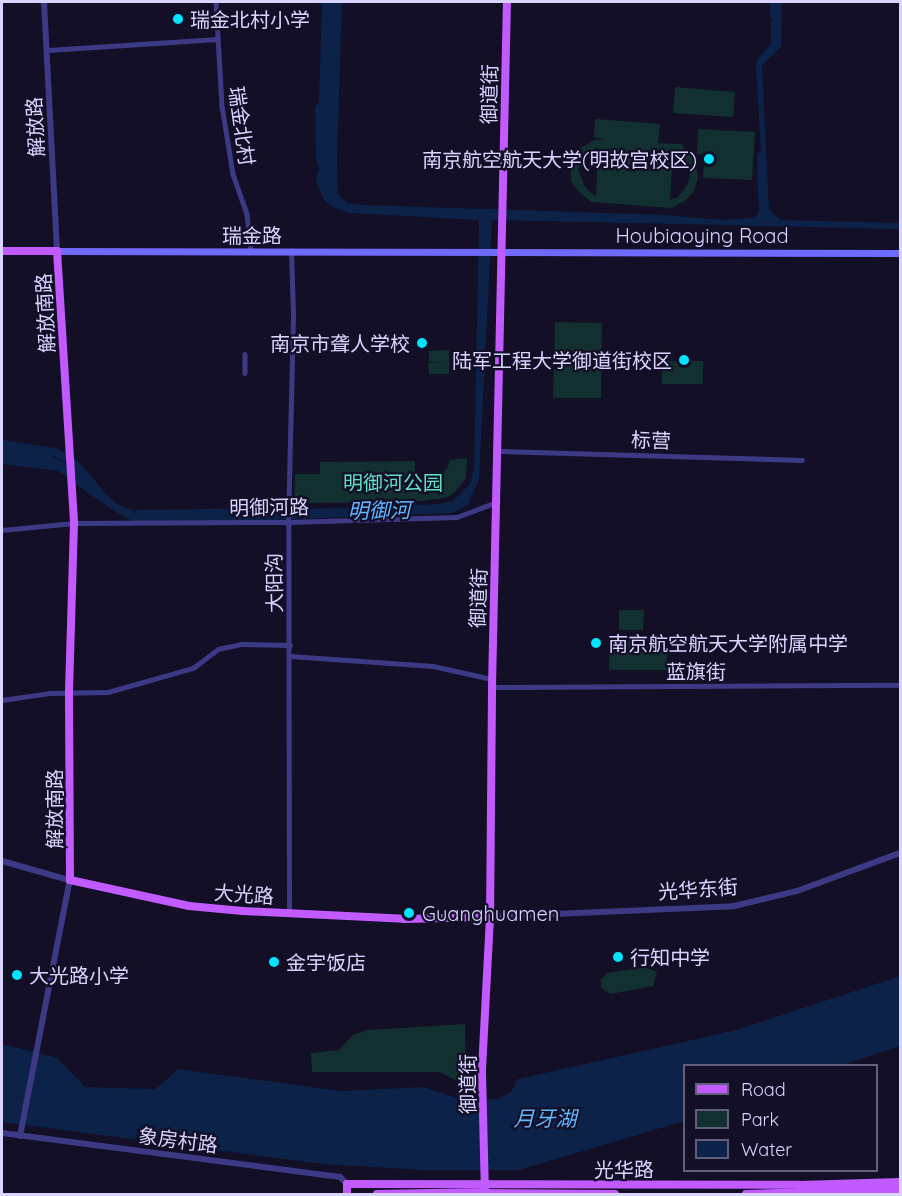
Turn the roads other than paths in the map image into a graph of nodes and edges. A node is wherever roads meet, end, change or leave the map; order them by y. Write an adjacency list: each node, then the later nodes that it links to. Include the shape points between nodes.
1 (44, 2): 5 (street, 解放路)
2 (216, 2): 4 (street, 瑞金北村)
3 (507, 2): 10 (main road, 御道街)
4 (218, 39): 5 (street); 8 (street, 瑞金北村, via 222,106 233,174 247,214)
5 (48, 50): 7 (street, 解放路)
6 (2, 251): 7 (main road, 瑞金路)
7 (57, 251): 8 (main road, 瑞金路); 14 (street, 解放南路)
8 (251, 251): 9 (main road, 瑞金路)
9 (291, 251): 10 (main road, 瑞金路); 19 (street, 大阳沟)
10 (503, 251): 11 (main road, Houbiaoying Road); 16 (main road, 御道街)
11 (900, 253)
12 (245, 354): 13 (street)
13 (245, 373)
14 (65, 374): 15 (main road)
15 (69, 445): 20 (main road); 20 (street, 解放南路)
16 (499, 451): 17 (street, 标营); 18 (main road, 御道街)
17 (802, 460)
18 (497, 502): 19 (street, 明御河路, via 457,518); 24 (main road, 御道街)
19 (288, 522): 20 (street, 明御河路); 22 (street, 大阳沟)
20 (74, 523): 21 (street, 明御河路); 26 (street, 解放南路)
21 (2, 530)
22 (290, 645): 23 (street, 大阳沟); 26 (street, via 241,644 218,649 193,668 151,682 108,692)
23 (290, 656): 24 (street, 蓝旗街, via 433,666); 31 (street, 大阳沟)
24 (492, 683): 25 (street, 蓝旗街); 32 (main road, 御道街)
25 (900, 685)
26 (69, 693): 27 (street); 30 (street, 解放南路)
27 (2, 700)
28 (900, 853): 32 (street, 光华东街, via 797,891 734,906)
29 (2, 861): 30 (street, 大光路)
30 (70, 880): 31 (street, 大光路, via 189,906); 35 (street, 解放南路)
31 (289, 914): 33 (street, 大光路)
32 (490, 917): 33 (main road); 37 (main road, 御道街, via 482,1072)
33 (404, 919)
34 (2, 1133): 35 (street, 象房村路)
35 (20, 1136): 38 (street, 象房村路, via 339,1177)
36 (900, 1182): 40 (main road, 光华路)
37 (484, 1183): 38 (main road, 光华路); 40 (main road, 光华路); 41 (main road, 御道街)
38 (347, 1184): 42 (main road)
39 (900, 1189): 40 (main road, 光华路)
40 (799, 1191): 45 (main road, 光华路)
41 (485, 1193): 43 (main road, 光华路); 44 (main road, 光华路)
42 (347, 1194)
43 (377, 1194)
44 (615, 1194)
45 (746, 1194)

